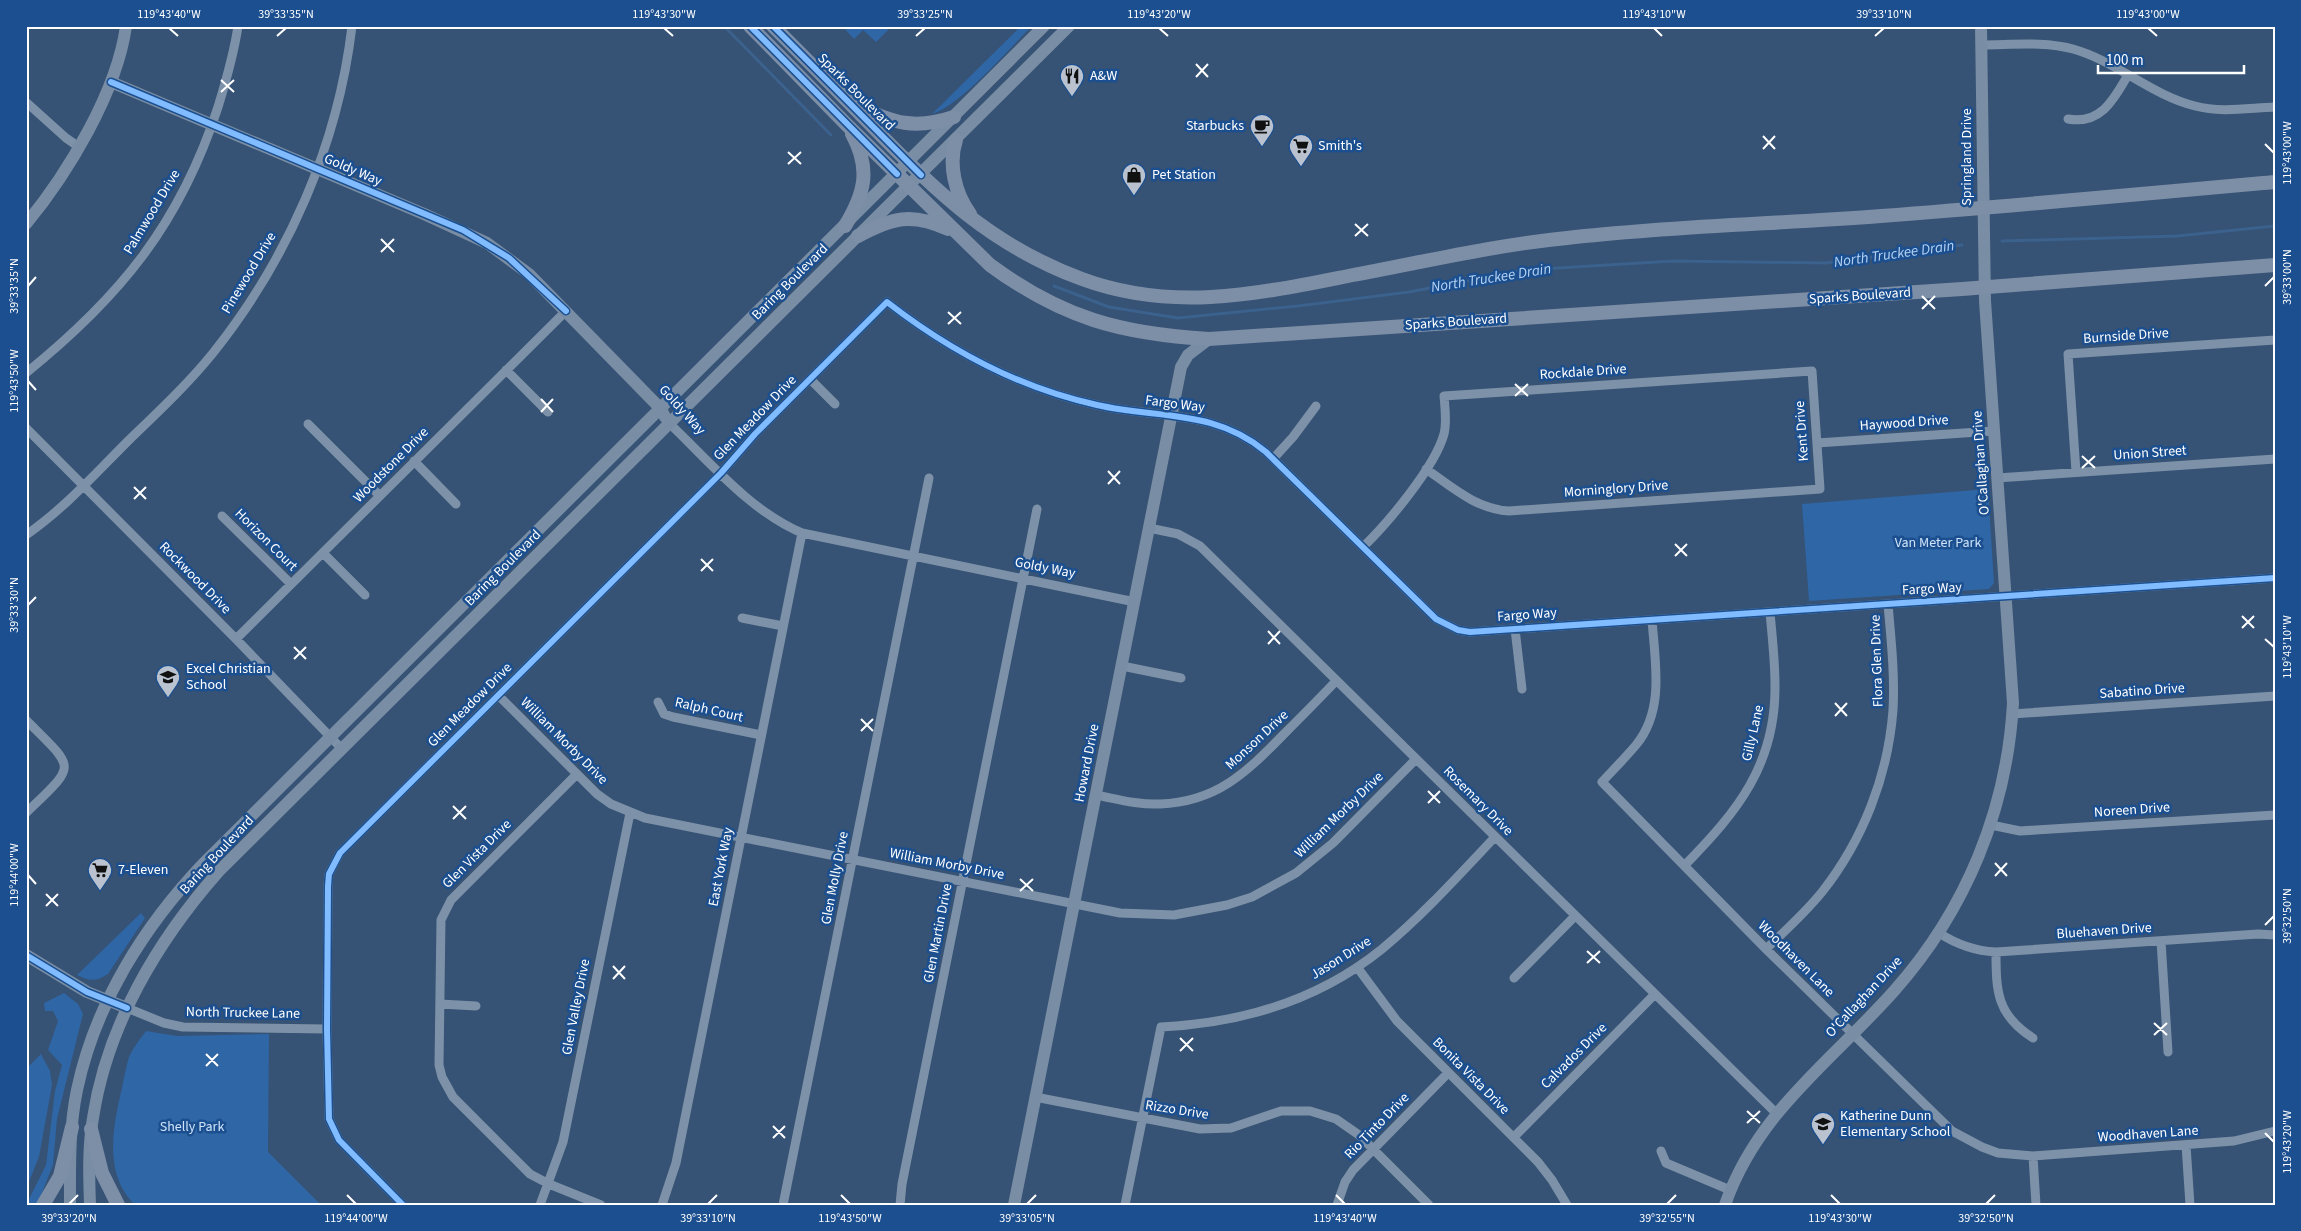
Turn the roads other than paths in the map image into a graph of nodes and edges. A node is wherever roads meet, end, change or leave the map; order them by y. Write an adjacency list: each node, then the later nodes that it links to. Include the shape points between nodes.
1 (126, 26): 11 (street, via 122,55)
2 (238, 26): 17 (street, Palmwood Drive, via 232,59)
3 (352, 26): 22 (street, Pinewood Drive, via 343,84)
4 (750, 26): 18 (main road, Sparks Boulevard)
5 (773, 26): 13 (main road, Sparks Boulevard)
6 (1044, 26): 15 (street, Baring Boulevard)
7 (1069, 26): 19 (street, Baring Boulevard)
8 (1981, 26): 9 (street, Springland Drive)
9 (1982, 45): 10 (street, via 2037,44 2072,48); 27 (street, Springland Drive)
10 (2128, 75): 14 (street, via 2181,102 2201,108); 16 (street, via 2104,112 2084,120)
11 (112, 82): 17 (street, Goldy Way); 20 (street)
12 (26, 102): 20 (street)
13 (850, 103): 15 (main road, via 904,124 934,124); 21 (main road, Sparks Boulevard)
14 (2275, 107)
15 (954, 117): 21 (street, Baring Boulevard)
16 (2068, 119)
17 (212, 124): 22 (street, Goldy Way); 41 (street, Palmwood Drive, via 183,191 133,270 88,320)
18 (847, 125): 23 (main road, Sparks Boulevard); 30 (main road, via 860,151 864,175 861,198)
19 (956, 140): 24 (street, Baring Boulevard); 29 (main road, via 952,158 958,192 965,208)
20 (79, 147): 28 (street, via 49,196)
21 (908, 163): 23 (street, Baring Boulevard); 24 (main road, Sparks Boulevard)
22 (318, 168): 36 (street, Goldy Way, via 487,243 529,274); 61 (street, Pinewood Drive, via 283,246 237,321 185,384)
23 (897, 174): 26 (main road, Sparks Boulevard); 30 (street, Baring Boulevard)
24 (921, 175): 26 (street, Baring Boulevard); 29 (main road, Sparks Boulevard)
25 (2275, 182): 27 (main road, Sparks Boulevard)
26 (909, 186): 31 (main road, Sparks Boulevard); 32 (street, Baring Boulevard)
27 (1982, 208): 29 (main road, Sparks Boulevard, via 1566,238 1255,295 1220,298 1152,296 1083,280 1034,258); 34 (street, Springland Drive)
28 (26, 224)
29 (979, 224)
30 (845, 226): 45 (street, Baring Boulevard)
31 (957, 234): 32 (main road, via 929,221 909,218 894,219); 37 (main road, Sparks Boulevard, via 1010,280 1060,308 1134,331)
32 (858, 236): 48 (street, Baring Boulevard)
33 (2275, 265): 34 (main road, Sparks Boulevard)
34 (1984, 287): 37 (main road, Sparks Boulevard); 51 (street, O'Callaghan Drive)
35 (887, 302): 42 (street, Glen Meadow Drive); 47 (street, Fargo Way, via 968,357 1030,386 1097,405)
36 (566, 310): 39 (street, Woodstone Drive); 45 (street, Goldy Way)
37 (1210, 339): 47 (street, Howard Drive, via 1188,355 1181,367)
38 (2275, 340): 57 (street, Burnside Drive, via 2068,354)
39 (506, 370): 46 (street); 55 (street, Woodstone Drive)
40 (1812, 371): 52 (street, Kent Drive); 56 (street, Rockdale Drive, via 1444,396 1444,434)
41 (26, 373)
42 (810, 380): 43 (street, Glen Meadow Drive); 58 (street, Glen Meadow Drive)
43 (835, 404)
44 (1316, 406): 53 (street)
45 (661, 409): 48 (street, Goldy Way); 96 (street, Baring Boulevard)
46 (548, 412)
47 (1172, 416): 53 (street, Fargo Way, via 1200,419 1234,430); 67 (street, Howard Drive)
48 (669, 423): 58 (street, Goldy Way); 97 (street, Baring Boulevard)
49 (308, 424): 63 (street)
50 (26, 428): 61 (street, Rockwood Drive)
51 (1993, 431): 52 (street, Haywood Drive); 60 (street, O'Callaghan Drive)
52 (1817, 443): 62 (street, Kent Drive)
53 (1273, 459): 70 (street, Fargo Way)
54 (2275, 459): 57 (street, Union Street)
55 (414, 461): 63 (street, Woodstone Drive); 64 (street)
56 (1426, 469): 62 (street, Morninglory Drive, via 1474,502 1509,511); 70 (street, Rockdale Drive, via 1390,519)
57 (2076, 472): 60 (street, Union Street)
58 (721, 473): 68 (street, Goldy Way, via 755,506); 90 (street, Glen Meadow Drive)
59 (929, 478): 72 (street, Glen Molly Drive)
60 (1997, 478): 77 (street, O'Callaghan Drive)
61 (84, 486): 69 (street, Pinewood Drive, via 55,514); 85 (street, Rockwood Drive)
62 (1820, 489)
63 (380, 496): 71 (street, Woodstone Drive)
64 (456, 504)
65 (1037, 509): 74 (street, Glen Martin Drive)
66 (222, 516): 75 (street, Horizon Court)
67 (1149, 528): 78 (street, Howard Drive); 88 (street, Rosemary Drive, via 1178,534 1200,546)
68 (802, 533): 72 (street, Goldy Way); 83 (street, East York Way)
69 (26, 535)
70 (1363, 547): 84 (street, Fargo Way, via 1436,620 1446,626 1470,632)
71 (323, 553): 75 (street, Woodstone Drive); 76 (street)
72 (913, 557): 74 (street, Goldy Way); 107 (street, Glen Molly Drive)
73 (2275, 578): 77 (street, Fargo Way)
74 (1023, 579): 78 (street, Goldy Way); 109 (street, Glen Martin Drive)
75 (291, 584): 85 (street, Woodstone Drive)
76 (365, 595)
77 (2005, 597): 79 (street, Fargo Way); 93 (street, O'Callaghan Drive)
78 (1134, 602): 86 (street, Howard Drive)
79 (1888, 604): 80 (street, Fargo Way); 115 (street, Flora Glen Drive, via 1893,710 1890,737 1876,791 1855,842 1838,870 1801,916)
80 (1770, 612): 82 (street, Fargo Way); 108 (street, Gilly Lane, via 1775,684 1765,750 1737,808)
81 (742, 618): 83 (street)
82 (1652, 620): 84 (street, Fargo Way); 108 (street, Woodhaven Lane, via 1657,691 1651,720 1636,745 1602,782)
83 (784, 626): 95 (street, East York Way)
84 (1516, 629): 89 (street)
85 (236, 639): 96 (street, Rockwood Drive)
86 (1122, 666): 87 (street); 100 (street, Howard Drive)
87 (1181, 678)
88 (1336, 681): 98 (street, Rosemary Drive); 100 (street, Monson Drive, via 1249,768 1212,793 1177,803 1158,804)
89 (1522, 689)
90 (498, 695): 99 (street, William Morby Drive); 125 (street, Glen Meadow Drive, via 333,863 328,886)
91 (2275, 696): 93 (street, Sabatino Drive)
92 (658, 702): 95 (street, Ralph Court, via 664,714 673,717)
93 (2012, 714): 104 (street, O'Callaghan Drive, via 2007,760)
94 (26, 720): 102 (street, via 61,754 66,764 63,777)
95 (762, 736): 105 (street, East York Way)
96 (331, 738): 97 (street, Rockwood Drive); 121 (street, Baring Boulevard, via 204,863 173,898 150,927)
97 (342, 749): 124 (street, Baring Boulevard, via 183,912)
98 (1416, 759): 106 (street, Rosemary Drive); 110 (street, William Morby Drive, via 1315,859 1252,897 1174,915 1123,913)
99 (577, 774): 101 (street, William Morby Drive, via 597,794); 122 (street, Glen Vista Drive, via 451,900 445,910 441,920)
100 (1096, 795): 110 (street, Howard Drive)
101 (630, 813): 105 (street, William Morby Drive); 141 (street, Glen Valley Drive, via 564,1142)
102 (26, 814)
103 (2275, 815): 104 (street, Noreen Drive, via 2020,832)
104 (1991, 825): 112 (street, O'Callaghan Drive, via 1970,877)
105 (741, 837): 107 (street, William Morby Drive); 150 (street, East York Way, via 676,1163)
106 (1496, 838): 111 (street, Rosemary Drive); 118 (street, Jason Drive, via 1402,931)
107 (853, 860): 109 (street, William Morby Drive); 151 (street, Glen Molly Drive)
108 (1685, 865): 115 (street, Woodhaven Lane)
109 (962, 881): 110 (street, William Morby Drive); 152 (street, Glen Martin Drive)
110 (1074, 904): 130 (street, Howard Drive)
111 (1575, 916): 119 (street); 120 (street, Rosemary Drive)
112 (1939, 933): 116 (street, Bluehaven Drive, via 1963,946); 126 (street, O'Callaghan Drive, via 1894,992)
113 (2275, 935): 114 (street, Bluehaven Drive)
114 (2161, 941): 116 (street, Bluehaven Drive); 128 (street)
115 (1766, 949): 126 (street, Woodhaven Lane)
116 (1996, 952): 127 (street, via 1996,985 2004,1010 2021,1030)
117 (26, 955): 121 (street, North Truckee Lane, via 87,992)
118 (1357, 967): 129 (street, Bonita Vista Drive, via 1397,1021); 132 (street, Jason Drive, via 1325,986 1276,1007 1219,1022 1161,1027)
119 (1514, 978)
120 (1655, 994): 131 (street, Rosemary Drive); 136 (street, Calvados Drive)
121 (108, 1000): 124 (street, North Truckee Lane); 133 (street, Baring Boulevard, via 82,1069)
122 (440, 1004): 123 (street); 141 (street, Glen Vista Drive, via 439,1065 446,1088 530,1174)
123 (476, 1006)
124 (127, 1008): 125 (street, North Truckee Lane, via 183,1027); 134 (street, Baring Boulevard, via 106,1063)
125 (327, 1029): 147 (street, Glen Meadow Drive, via 327,1107 333,1130)
126 (1851, 1034): 131 (street, O'Callaghan Drive); 140 (street, Woodhaven Lane, via 1952,1131 1998,1153)
127 (2033, 1038)
128 (2168, 1052)
129 (1448, 1073): 136 (street, Bonita Vista Drive); 138 (street, Rio Tinto Drive)
130 (1035, 1096): 132 (street, Rizzo Drive); 153 (street, Howard Drive)
131 (1776, 1114): 142 (street, O'Callaghan Drive, via 1755,1143)
132 (1143, 1118): 138 (street, Rizzo Drive, via 1215,1130 1238,1126 1281,1111 1310,1111 1348,1126); 154 (street)
133 (72, 1127): 143 (main road, via 60,1176); 144 (street, Baring Boulevard)
134 (91, 1129): 145 (street, Baring Boulevard); 146 (main road, via 102,1173)
135 (2275, 1131): 137 (street, Woodhaven Lane, via 2234,1141)
136 (1514, 1137): 157 (street, Bonita Vista Drive, via 1547,1174)
137 (2186, 1145): 140 (street, Woodhaven Lane); 160 (street)
138 (1373, 1149): 155 (street, Rio Tinto Drive, via 1345,1182); 156 (street, Rizzo Drive)
139 (1660, 1151): 142 (street, via 1666,1163)
140 (2033, 1156): 159 (street)
141 (549, 1184): 148 (street, Glen Valley Drive); 149 (street, Glen Vista Drive)
142 (1730, 1190): 158 (street, O'Callaghan Drive)
143 (44, 1205)
144 (70, 1205)
145 (90, 1205)
146 (118, 1205)
147 (403, 1205)
148 (540, 1205)
149 (601, 1205)
150 (662, 1205)
151 (784, 1205)
152 (900, 1205)
153 (1014, 1205)
154 (1125, 1205)
155 (1338, 1205)
156 (1429, 1205)
157 (1567, 1205)
158 (1725, 1205)
159 (2036, 1205)
160 (2190, 1205)

